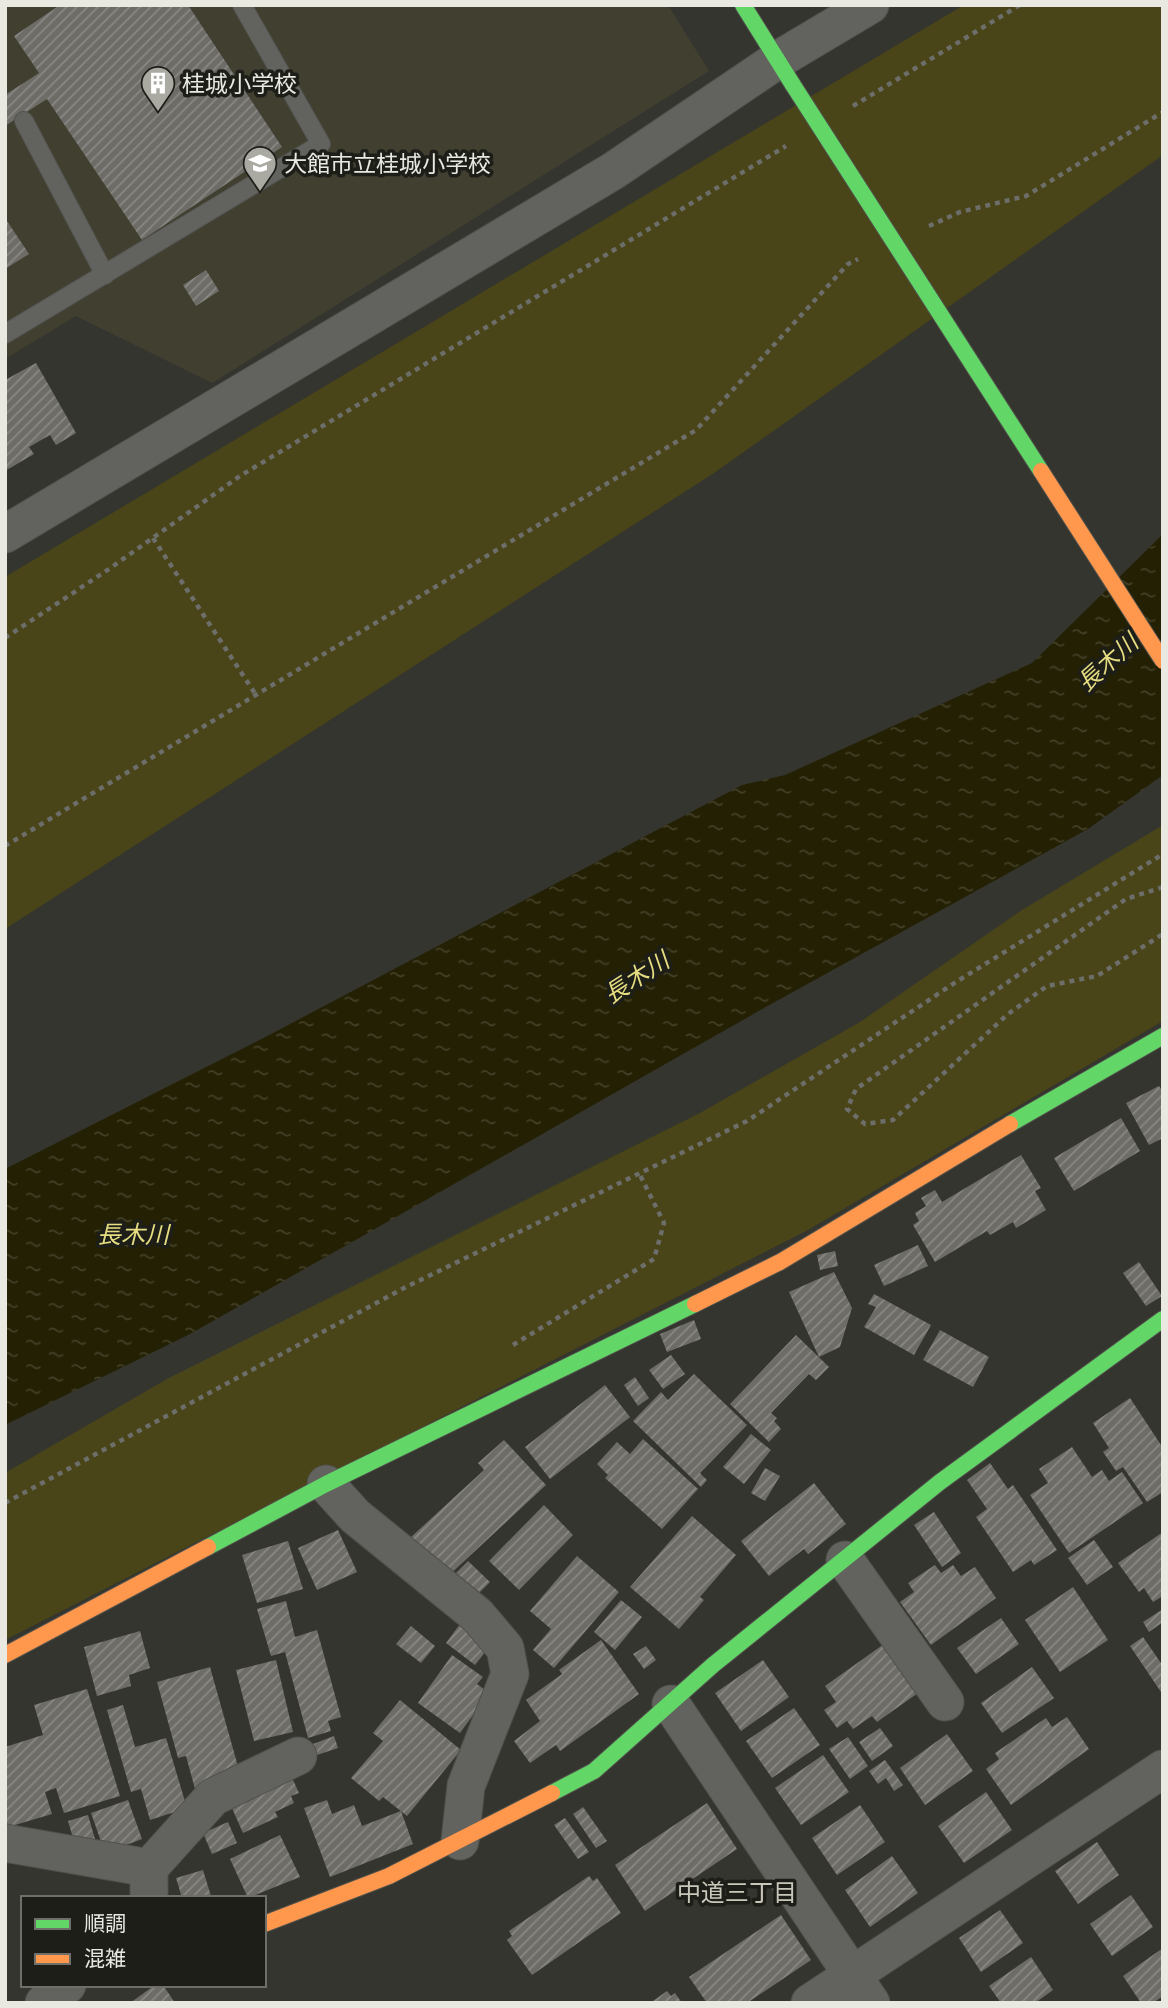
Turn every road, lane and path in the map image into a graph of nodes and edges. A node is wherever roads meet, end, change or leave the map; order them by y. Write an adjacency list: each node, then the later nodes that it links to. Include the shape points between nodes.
1 (242, 5): 12 (lane, via 321,144)
2 (743, 5): 5 (street)
3 (870, 5): 5 (street)
4 (1020, 5): 6 (path)
5 (785, 73): 14 (street); 17 (street, bridge)
6 (843, 112)
7 (1163, 112): 10 (path, via 1026,196 960,212)
8 (24, 121): 12 (lane)
9 (795, 141): 15 (path, via 240,476)
10 (923, 229)
11 (861, 258): 18 (path, via 848,264 696,430)
12 (105, 275): 13 (lane)
13 (8, 329)
14 (5, 534)
15 (153, 538): 16 (path); 18 (path)
16 (5, 638)
17 (1163, 661)
18 (256, 695): 19 (path)
19 (5, 846)
20 (1163, 854): 24 (path, via 956,982 747,1121)
21 (1163, 887): 22 (path, via 1126,899 919,1042 856,1088 847,1109 865,1125 892,1120 1009,1014 1047,986 1097,976)
22 (1163, 934)
23 (1163, 1036): 27 (street, via 780,1262)
24 (639, 1173): 26 (path, via 664,1223 654,1259); 28 (path, via 406,1287)
25 (1163, 1319): 29 (street, via 940,1482)
26 (503, 1351)
27 (326, 1484): 30 (street); 35 (street, via 355,1516 477,1615 505,1648 510,1674 466,1786)
28 (5, 1503)
29 (845, 1560): 31 (street); 32 (street)
30 (5, 1655)
31 (945, 1702)
32 (671, 1704): 35 (street, via 594,1771); 40 (street)
33 (298, 1756): 37 (street, via 213,1797)
34 (1163, 1769): 40 (street)
35 (460, 1841): 38 (street, via 389,1877)
36 (5, 1843): 37 (street)
37 (149, 1883)
38 (266, 1923)
39 (64, 1987): 41 (street)
40 (862, 1989): 42 (street)
41 (44, 2003)
42 (810, 2003)

